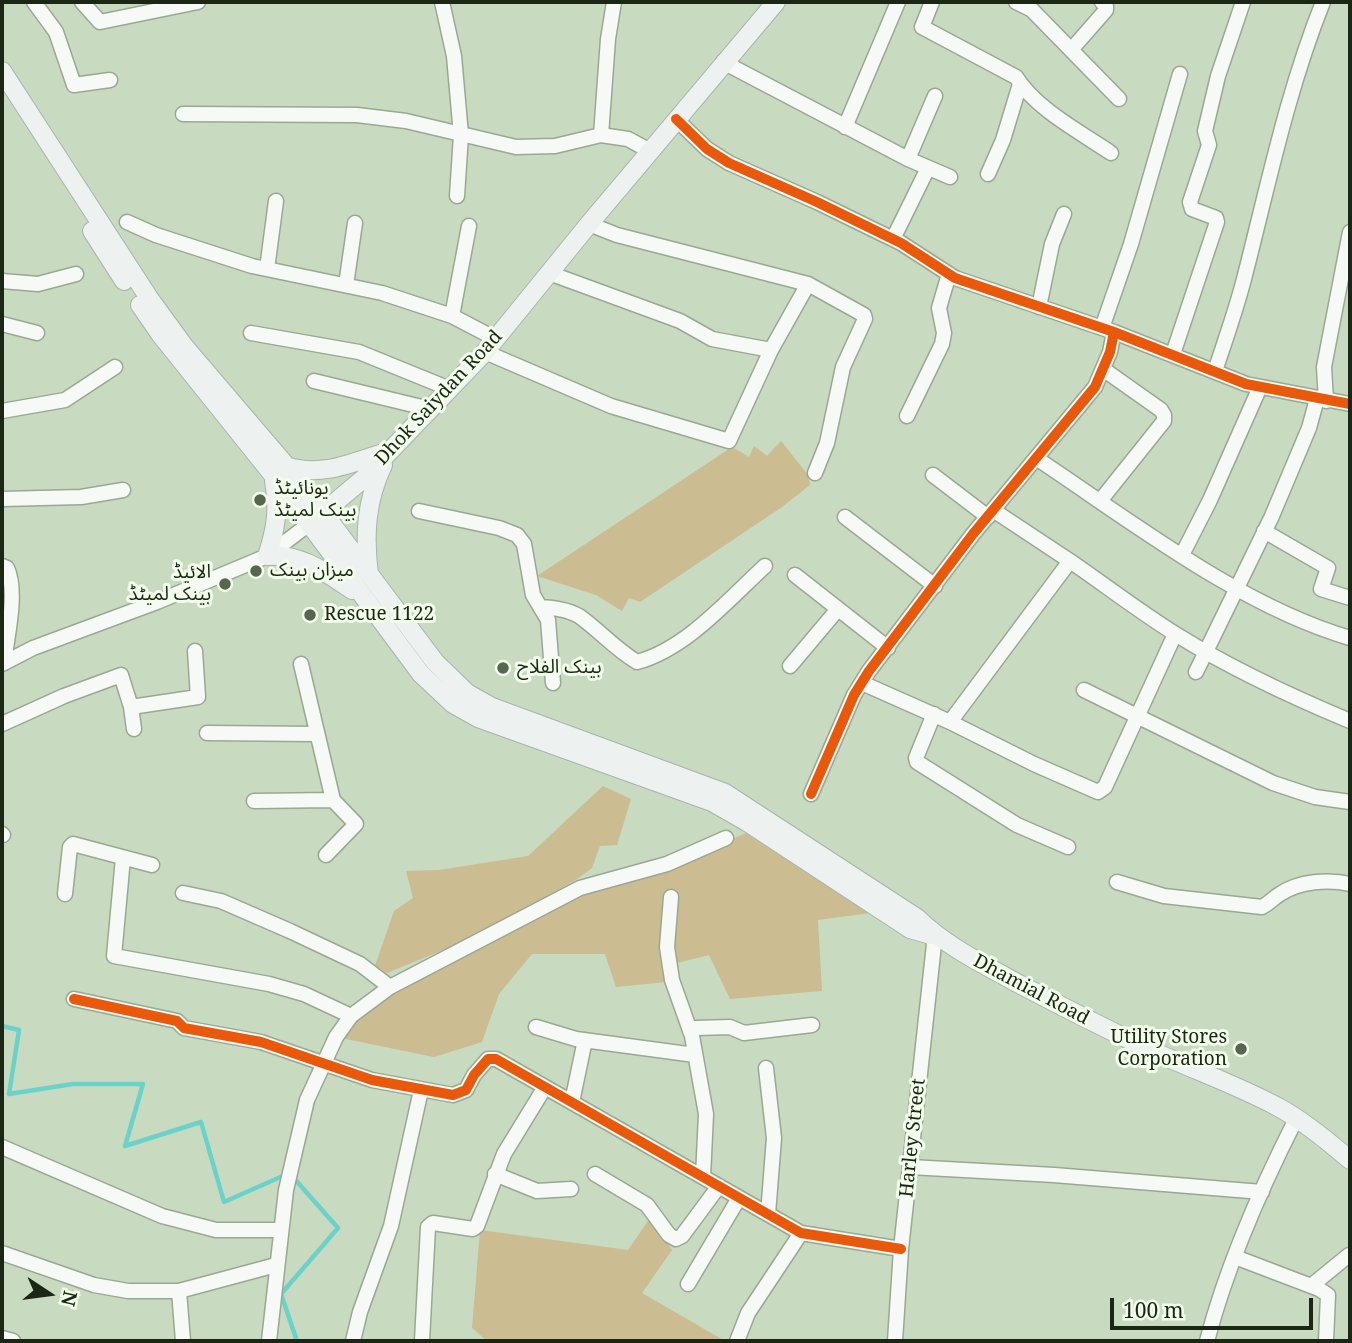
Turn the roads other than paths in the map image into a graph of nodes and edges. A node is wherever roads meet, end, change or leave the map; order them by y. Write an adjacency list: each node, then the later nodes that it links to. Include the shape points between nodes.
1 (34, 2): 18 (street, via 56,32 74,85)
2 (82, 2): 3 (street, via 100,22)
3 (198, 2)
4 (442, 2): 26 (street, via 454,56)
5 (614, 2): 27 (street)
6 (776, 2): 15 (main road, Dhok Saiydan Road)
7 (898, 2): 25 (street)
8 (932, 2): 19 (street, via 922,27)
9 (1016, 2): 13 (street)
10 (1102, 2): 14 (street, via 1106,10)
11 (1243, 2): 58 (street, via 1218,76 1205,131 1209,145 1190,202 1192,209 1212,215 1217,222)
12 (1323, 2): 61 (street, via 1276,144 1244,280)
13 (1033, 6): 14 (street)
14 (1071, 50): 22 (street)
15 (723, 62): 24 (main road, Dhok Saiydan Road); 25 (street)
16 (2, 71): 72 (main road, via 149,298)
17 (1180, 74): 53 (street)
18 (110, 80)
19 (1020, 84): 29 (street, via 1040,104); 32 (street)
20 (2, 88): 72 (main road, via 160,334)
21 (935, 96): 30 (street)
22 (1119, 99)
23 (183, 114): 26 (street, via 357,115)
24 (676, 119): 28 (main road, Dhok Saiydan Road); 42 (street, via 729,163)
25 (845, 127): 30 (street)
26 (461, 135): 27 (street, via 516,147 555,146); 34 (street)
27 (601, 135): 28 (street, via 628,139)
28 (650, 151): 39 (main road, Dhok Saiydan Road)
29 (1111, 153)
30 (908, 159): 31 (street)
31 (928, 168): 33 (street); 42 (street)
32 (988, 174)
33 (950, 177)
34 (457, 195)
35 (276, 201): 43 (street)
36 (1064, 214): 50 (street, via 1052,244)
37 (127, 222): 43 (street)
38 (355, 223): 49 (street)
39 (589, 224): 44 (main road, Dhok Saiydan Road); 47 (street)
40 (469, 226): 51 (street)
41 (1350, 232): 65 (street)
42 (893, 239): 46 (street)
43 (267, 269): 49 (street)
44 (549, 273): 56 (main road, Dhok Saiydan Road); 57 (street, via 680,321 712,339)
45 (76, 274): 48 (street, via 38,284)
46 (949, 274): 50 (street); 69 (street, via 939,309 942,344)
47 (808, 284): 57 (street); 73 (street, via 865,319 843,367 827,443)
48 (3, 285)
49 (346, 285): 51 (street)
50 (1039, 307): 53 (street)
51 (452, 316): 56 (street)
52 (2, 324): 54 (street)
53 (1108, 330): 58 (street); 60 (street, via 1110,352)
54 (37, 333)
55 (251, 333): 64 (street, via 359,352)
56 (491, 346): 57 (street, via 611,406 729,441); 64 (main road, Dhok Saiydan Road)
57 (771, 350)
58 (1172, 354): 61 (street)
59 (115, 367): 68 (street, via 65,400)
60 (1103, 369): 71 (street, via 1095,387); 77 (street, via 1160,410 1164,421)
61 (1215, 371): 63 (street)
62 (314, 381): 67 (street)
63 (1260, 387): 65 (street); 83 (street)
64 (450, 389): 67 (main road, Dhok Saiydan Road)
65 (1321, 400): 66 (street); 82 (street)
66 (1350, 404)
67 (430, 409): 70 (main road, Dhok Saiydan Road)
68 (2, 411)
69 (907, 416)
70 (392, 450): 72 (main road, via 328,471); 81 (main road, Dhok Saiydan Road); 89 (main road, via 378,474 369,505 365,530)
71 (1036, 458): 77 (street); 79 (street)
72 (279, 470): 81 (main road); 84 (main road, via 278,509)
73 (815, 473)
74 (933, 475): 79 (street)
75 (123, 490): 76 (street, via 81,498)
76 (2, 499)
77 (1100, 501): 83 (street)
78 (419, 511): 94 (street, via 517,535 524,544 533,595)
79 (990, 514): 85 (street); 90 (street)
80 (845, 517): 90 (street)
81 (316, 519): 84 (street, Dhok Saiydan Road); 89 (main road); 92 (main road)
82 (1264, 531): 91 (street); 93 (street, via 1328,568 1321,589)
83 (1182, 555): 91 (street)
84 (267, 556): 92 (main road, via 307,562); 101 (street, Dhok Saiydan Road)
85 (1070, 561): 96 (street); 112 (street)
86 (2, 566): 101 (street, via 11,577)
87 (765, 566): 94 (street, via 687,638 654,658 637,662 578,615)
88 (795, 575): 95 (street)
89 (370, 576): 117 (main road, via 435,662 467,693)
90 (935, 586): 98 (street)
91 (1238, 588): 97 (street, via 1283,613); 100 (street)
92 (364, 598): 117 (main road, via 421,674 453,705 478,718)
93 (1350, 598)
94 (540, 607): 105 (street, via 548,620)
95 (838, 608): 98 (street); 103 (street)
96 (1175, 634): 100 (street); 110 (street)
97 (1350, 638)
98 (888, 648): 106 (street)
99 (195, 651): 108 (street, via 198,697)
100 (1207, 652): 104 (street); 111 (street, via 1282,693)
101 (3, 664)
102 (301, 664): 116 (street)
103 (790, 666)
104 (1196, 672)
105 (553, 683)
106 (862, 683): 109 (street); 118 (street)
107 (1084, 690): 110 (street)
108 (131, 707): 113 (street, via 121,675); 114 (street)
109 (934, 714): 112 (street); 123 (street, via 917,762 1017,825)
110 (1138, 716): 112 (street, via 1098,792); 121 (street, via 1273,782 1315,797)
111 (1350, 721)
112 (950, 722)
113 (2, 724)
114 (134, 729)
115 (207, 733): 116 (street)
116 (316, 734): 119 (street)
117 (556, 738): 132 (main road, Dhamial Road, via 724,793 917,919)
118 (811, 794)
119 (333, 800): 120 (street); 124 (street, via 356,824)
120 (254, 801)
121 (1350, 802)
122 (726, 838): 133 (street, via 667,864 580,888)
123 (1068, 847)
124 (326, 855)
125 (123, 858): 126 (street); 130 (street, via 73,844); 135 (street, via 114,956 269,984)
126 (152, 865)
127 (1117, 882): 128 (street, via 1164,896 1262,907 1291,889 1334,880)
128 (1350, 884)
129 (183, 893): 133 (street, via 221,901 290,930 360,964)
130 (65, 894)
131 (671, 897): 138 (street, via 667,947 672,980)
132 (934, 935): 146 (main road, Dhamial Road, via 1099,1025 1229,1082); 149 (street, Harley Street)
133 (390, 987): 135 (street)
134 (74, 999): 141 (street, via 177,1021 184,1028 261,1042)
135 (351, 1016): 141 (street)
136 (812, 1025): 138 (street, via 744,1033 730,1027)
137 (536, 1027): 139 (street)
138 (690, 1031): 140 (street)
139 (586, 1040): 140 (street); 145 (street)
140 (695, 1055): 152 (street, via 706,1114)
141 (325, 1062): 144 (street, via 346,1073); 158 (street, via 307,1100)
142 (766, 1068): 157 (street, via 774,1138)
143 (545, 1087): 144 (street, via 496,1059 488,1059 466,1090 453,1095); 145 (street); 150 (street)
144 (421, 1090): 172 (street, via 391,1226)
145 (572, 1102): 152 (street)
146 (1296, 1119): 148 (main road, Dhamial Road); 155 (street)
147 (2, 1147): 158 (street, via 162,1216 216,1230)
148 (1350, 1160)
149 (910, 1167): 155 (street); 160 (street, Harley Street)
150 (495, 1174): 154 (street, via 537,1191); 173 (street, via 477,1226 433,1223 428,1227)
151 (595, 1174): 153 (street, via 647,1205 676,1239)
152 (703, 1177): 153 (street)
153 (719, 1186): 156 (street)
154 (571, 1189)
155 (1262, 1192): 163 (street)
156 (739, 1198): 157 (street); 165 (street)
157 (768, 1214): 159 (street)
158 (280, 1230): 164 (street)
159 (801, 1233): 160 (street); 174 (street, via 748,1313)
160 (901, 1249): 175 (street, Harley Street)
161 (2, 1253): 167 (street, via 94,1285 128,1291)
162 (1349, 1255): 166 (street)
163 (1235, 1257): 166 (street); 176 (street)
164 (276, 1265): 167 (street); 171 (street)
165 (688, 1284)
166 (1311, 1286): 177 (street, via 1328,1295)
167 (179, 1291): 170 (street)
168 (2, 1338): 169 (street)
169 (13, 1341)
170 (183, 1341)
171 (269, 1341)
172 (353, 1341)
173 (422, 1341)
174 (737, 1341)
175 (895, 1341)
176 (1207, 1341)
177 (1326, 1341)

